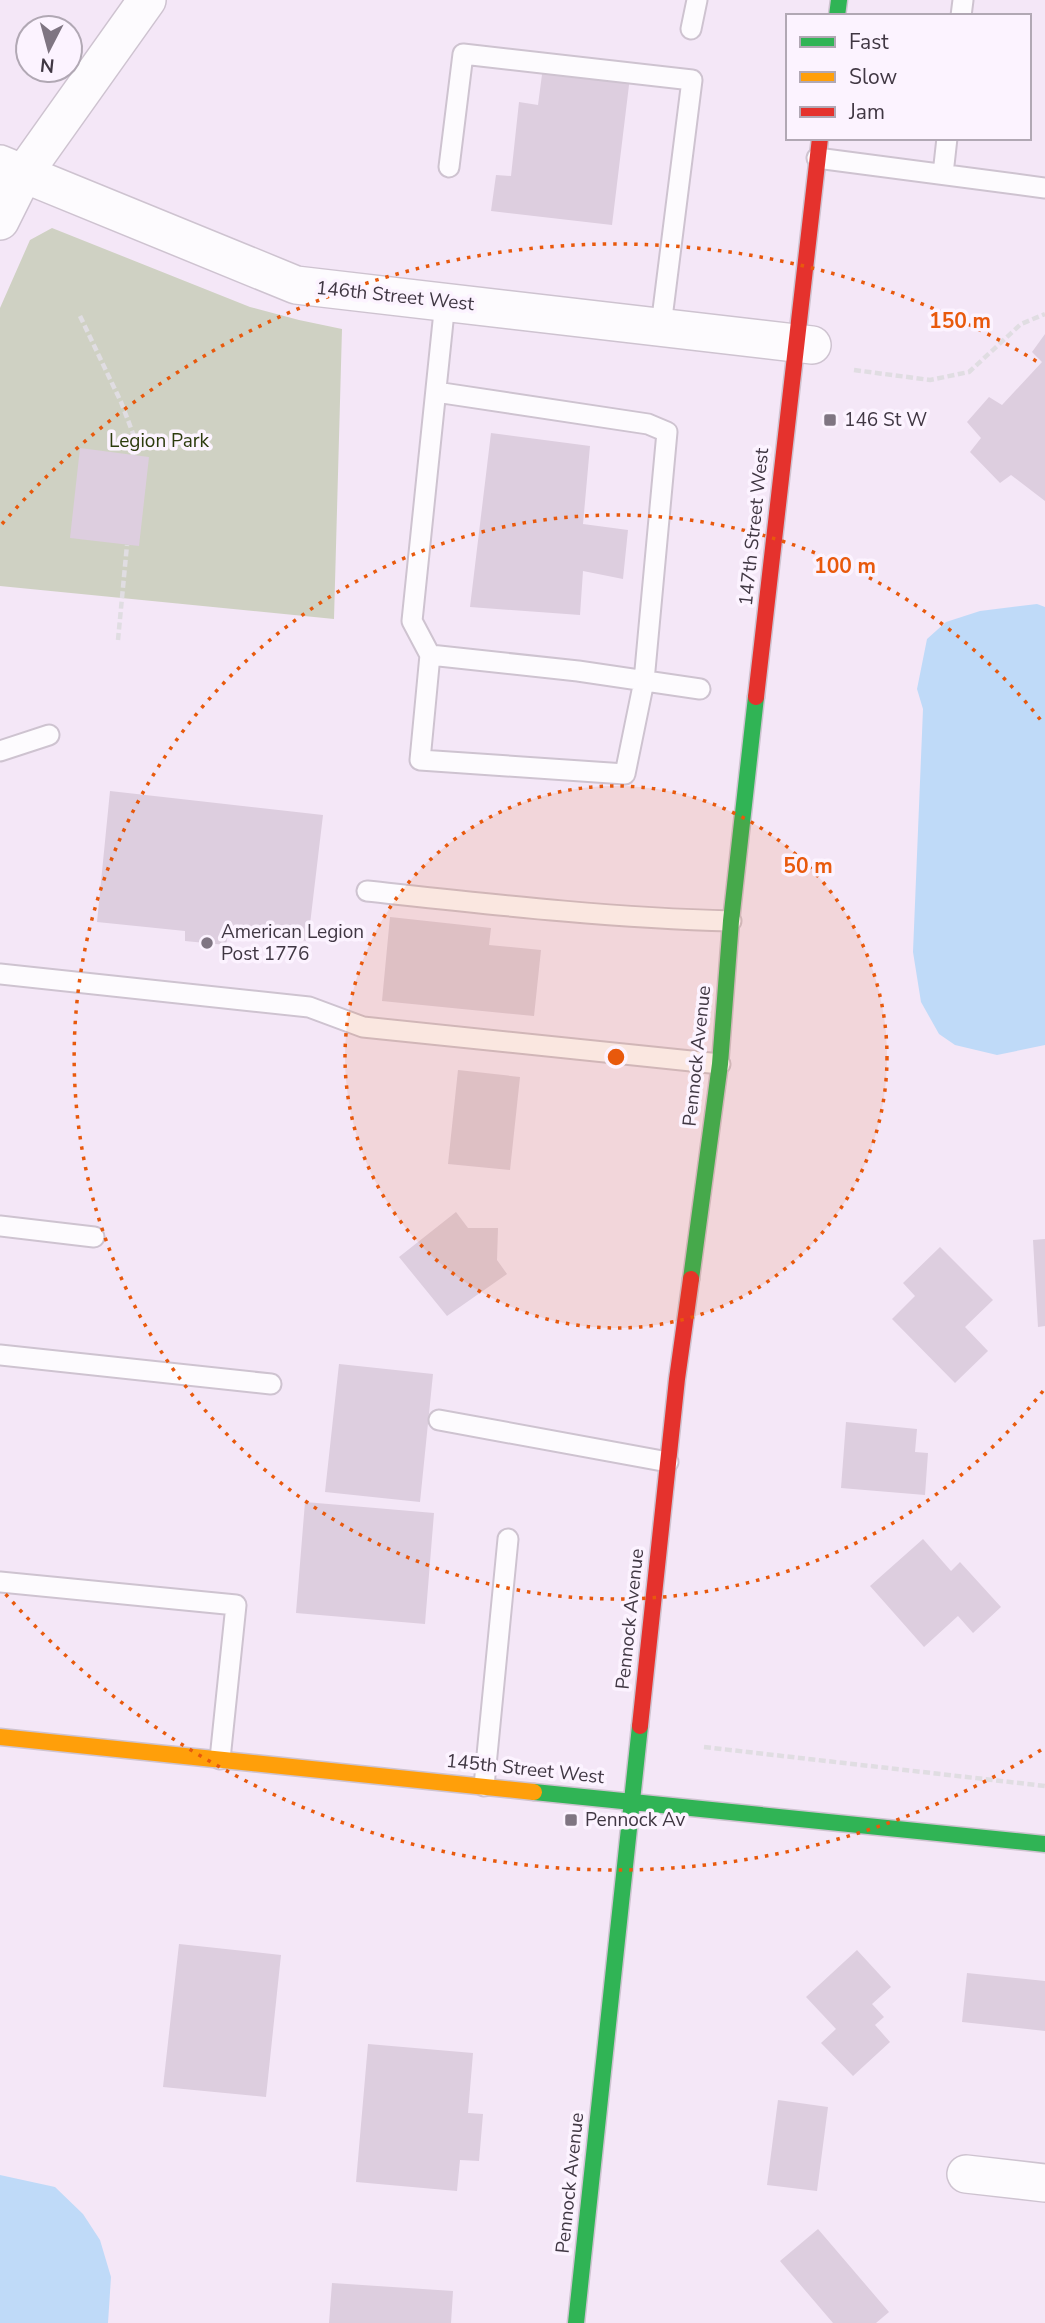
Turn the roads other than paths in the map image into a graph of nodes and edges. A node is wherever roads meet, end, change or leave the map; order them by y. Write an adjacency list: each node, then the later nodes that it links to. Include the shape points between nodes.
1 (147, 0): 8 (street)
2 (697, 0): 3 (lane)
3 (691, 29)
4 (820, 140): 6 (street, 147th Street West)
5 (947, 140): 9 (lane)
6 (817, 158): 9 (lane); 14 (street, 147th Street West)
7 (449, 167): 13 (lane, via 463,54 692,80)
8 (12, 169): 11 (street); 12 (street, 146th Street West, via 296,285)
9 (943, 174): 10 (lane)
10 (1045, 188)
11 (0, 221)
12 (445, 302): 13 (street, 146th Street West); 15 (lane)
13 (661, 327): 14 (street, 146th Street West)
14 (804, 344): 22 (street, 147th Street West)
15 (436, 392): 16 (lane, via 412,621); 17 (lane, via 648,424 667,432)
16 (430, 655): 17 (lane); 17 (lane, via 420,760 625,774)
17 (644, 681): 18 (lane)
18 (700, 689)
19 (49, 735): 20 (lane)
20 (0, 751)
21 (367, 891): 22 (lane, via 519,908)
22 (731, 921): 24 (street, Pennock Avenue)
23 (0, 974): 24 (lane, via 309,1007 363,1027)
24 (720, 1064): 30 (street, Pennock Avenue)
25 (0, 1226): 26 (lane)
26 (94, 1237)
27 (0, 1355): 28 (lane)
28 (271, 1384)
29 (439, 1420): 30 (lane)
30 (668, 1462): 36 (street, Pennock Avenue)
31 (508, 1539): 35 (lane)
32 (0, 1582): 34 (lane, via 236,1605)
33 (0, 1737): 34 (street, 145th Street West)
34 (220, 1759): 35 (street, 145th Street West)
35 (484, 1786): 36 (street, 145th Street West)
36 (632, 1801): 37 (street, 145th Street West); 40 (street, Pennock Avenue)
37 (1045, 1844)
38 (966, 2174): 39 (street)
39 (1045, 2183)
40 (576, 2323)

